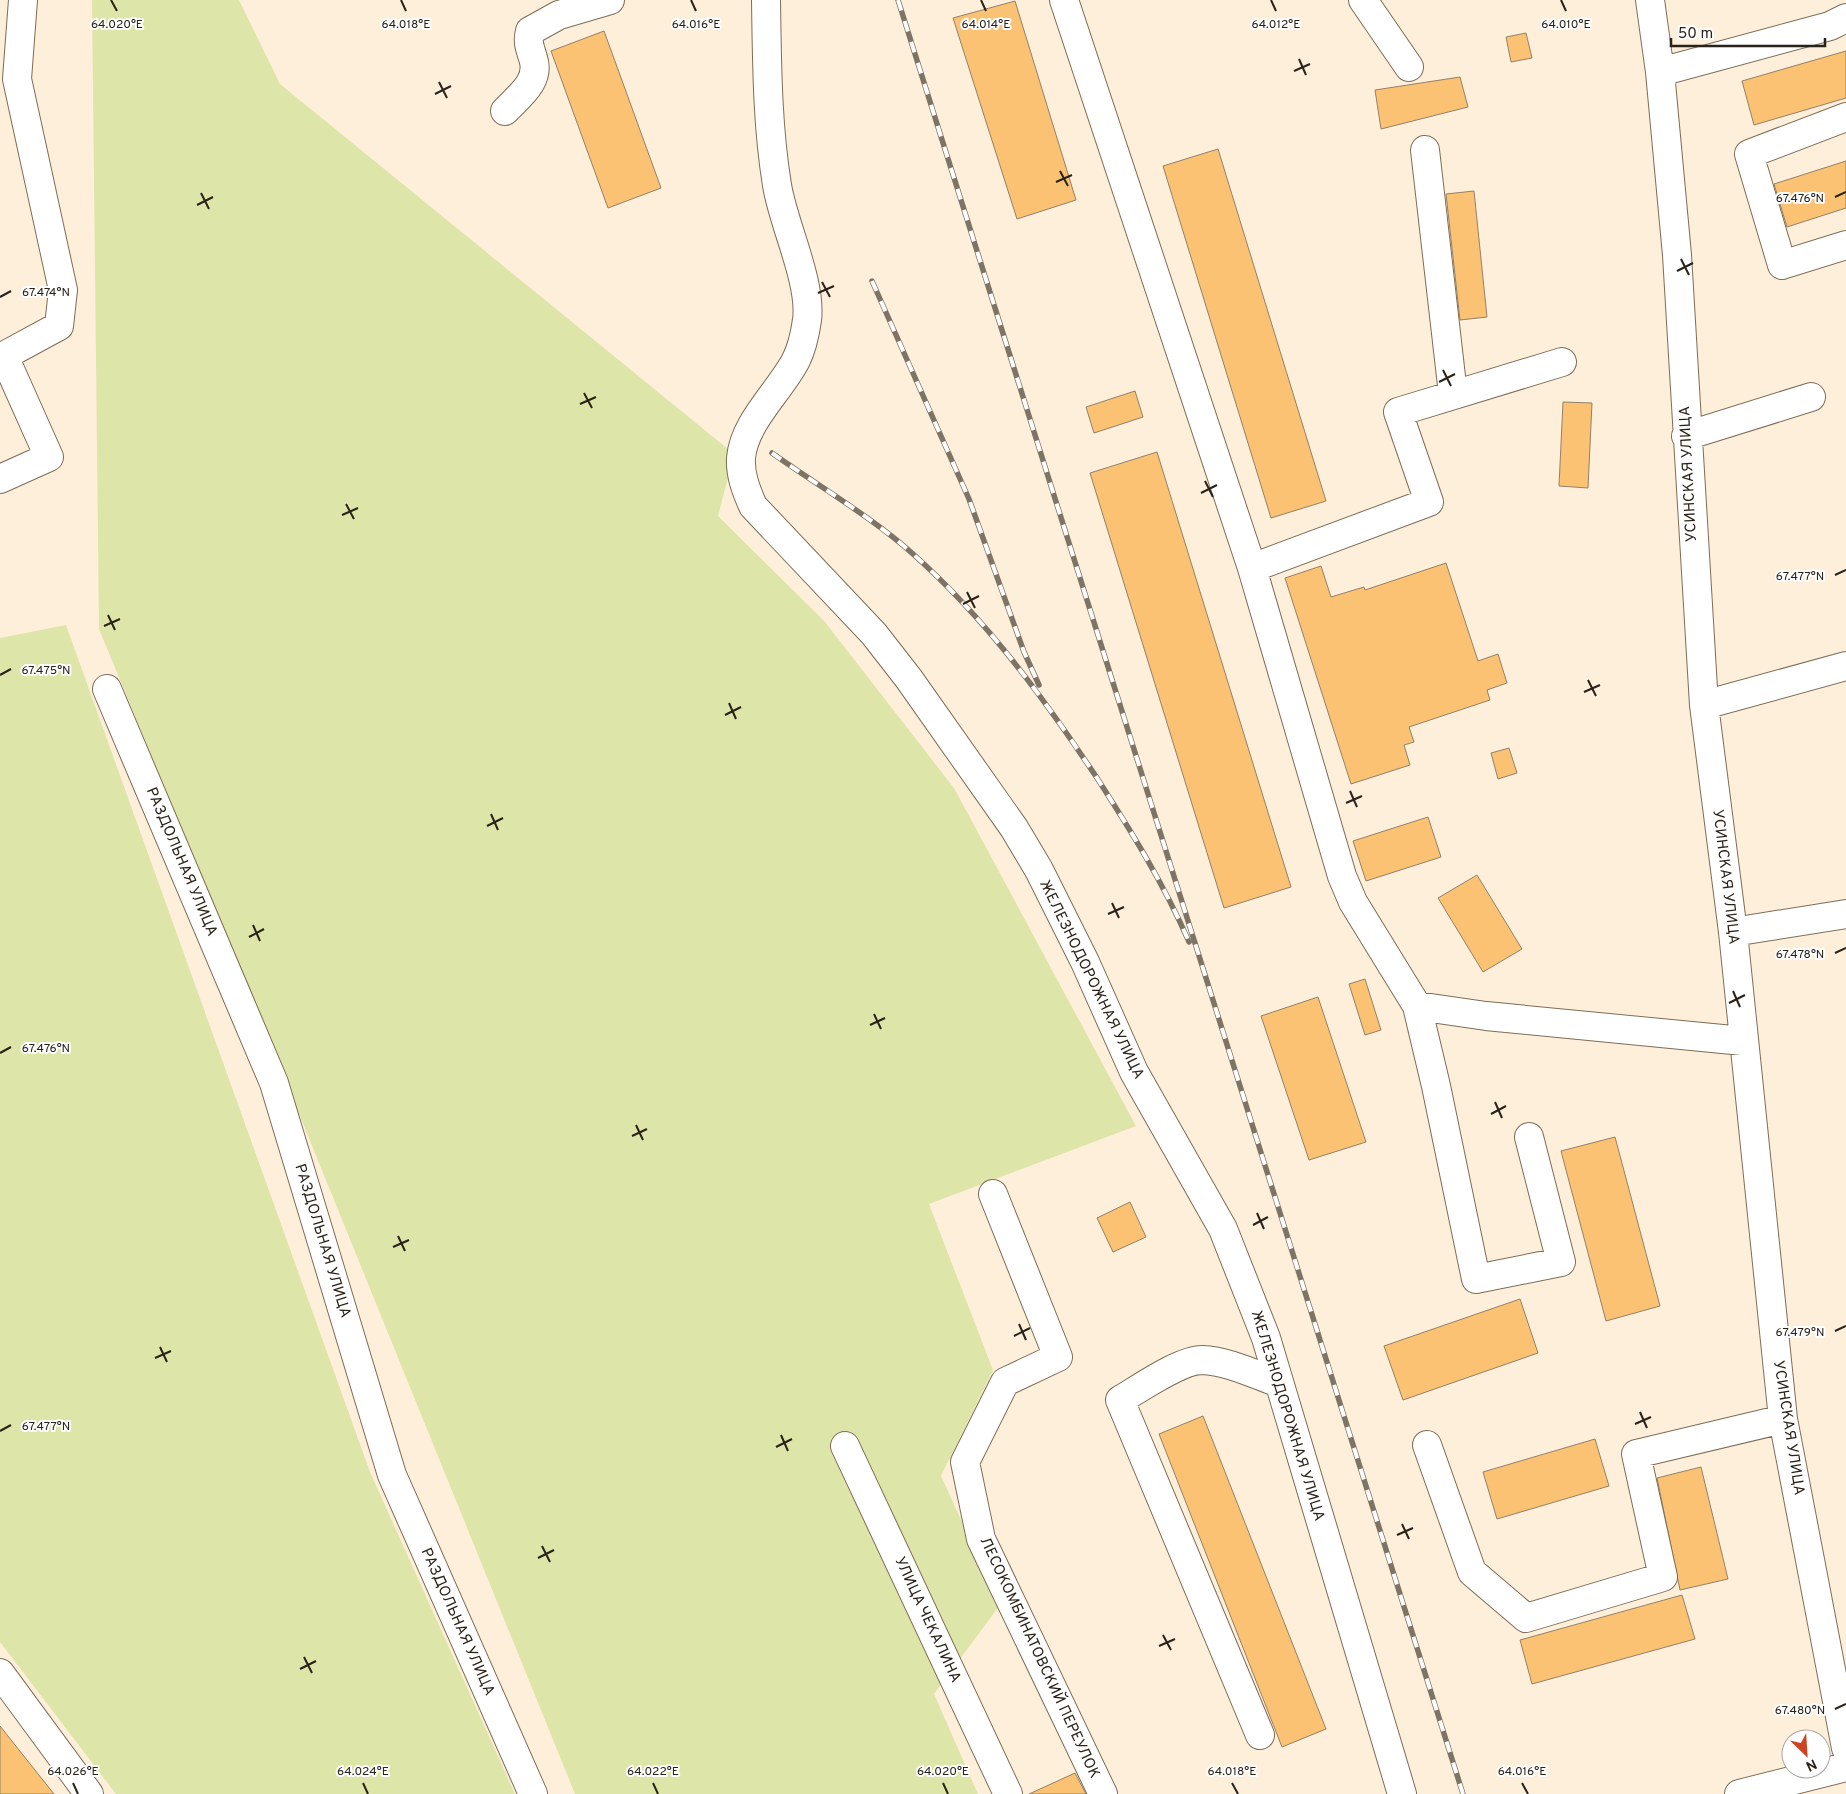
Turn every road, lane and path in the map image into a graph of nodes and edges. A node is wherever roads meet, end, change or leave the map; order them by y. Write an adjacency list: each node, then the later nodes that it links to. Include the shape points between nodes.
1 (610, 0): 10 (street, via 559,15 530,31 528,39 536,70 534,80)
2 (766, 0): 30 (street, ЖЕЛЕЗНОДОРОЖНАЯ УЛИЦА, via 767,93 777,184 804,285 808,314 804,339 796,359 748,435 741,458 743,483 753,506 874,634 1014,828 1085,962 1134,1072 1223,1228 1266,1338)
3 (1064, 0): 20 (street)
4 (1363, 0): 8 (street)
5 (1650, 0): 9 (street, УСИНСКАЯ УЛИЦА)
6 (15, 9): 14 (street, via 17,79 62,290 59,326)
7 (1846, 18): 9 (street, via 1830,26)
8 (1409, 67)
9 (1660, 72): 18 (street, УСИНСКАЯ УЛИЦА, via 1678,265)
10 (505, 111)
11 (1846, 117): 13 (street, via 1749,154 1782,265)
12 (1425, 150): 16 (street)
13 (1846, 245)
14 (2, 357): 19 (street, via 49,457)
15 (1562, 362): 16 (street)
16 (1453, 394): 20 (street, via 1398,412 1429,502)
17 (1811, 397): 18 (street)
18 (1686, 436): 23 (street, УСИНСКАЯ УЛИЦА)
19 (0, 479)
20 (1252, 568): 26 (street, via 1342,876 1353,902)
21 (1846, 666): 23 (street)
22 (107, 688): 39 (street, РАЗДОЛЬНАЯ УЛИЦА, via 274,1083 392,1475)
23 (1704, 706): 25 (street, УСИНСКАЯ УЛИЦА)
24 (1846, 914): 25 (street)
25 (1733, 932): 27 (street, УСИНСКАЯ УЛИЦА)
26 (1416, 1006): 27 (street); 28 (street, via 1476,1279 1561,1262)
27 (1743, 1041): 31 (street, УСИНСКАЯ УЛИЦА)
28 (1529, 1137)
29 (993, 1194): 41 (street, ЛЕСОКОМБИНАТОВСКИЙ ПЕРЕУЛОК, via 1058,1357 1005,1382 965,1462 981,1539)
30 (1279, 1383): 35 (street, via 1220,1362 1199,1360 1170,1371 1120,1400); 42 (street, ЖЕЛЕЗНОДОРОЖНАЯ УЛИЦА)
31 (1783, 1419): 33 (street, via 1636,1454 1664,1577 1526,1618 1472,1572); 36 (street, УСИНСКАЯ УЛИЦА)
32 (845, 1446): 40 (street, УЛИЦА ЧЕКАЛИНА)
33 (1428, 1446)
34 (0, 1673): 38 (street)
35 (1260, 1736)
36 (1846, 1748)
37 (1846, 1767): 43 (street)
38 (88, 1794)
39 (533, 1794)
40 (1008, 1794)
41 (1103, 1794)
42 (1402, 1794)
43 (1739, 1794)

